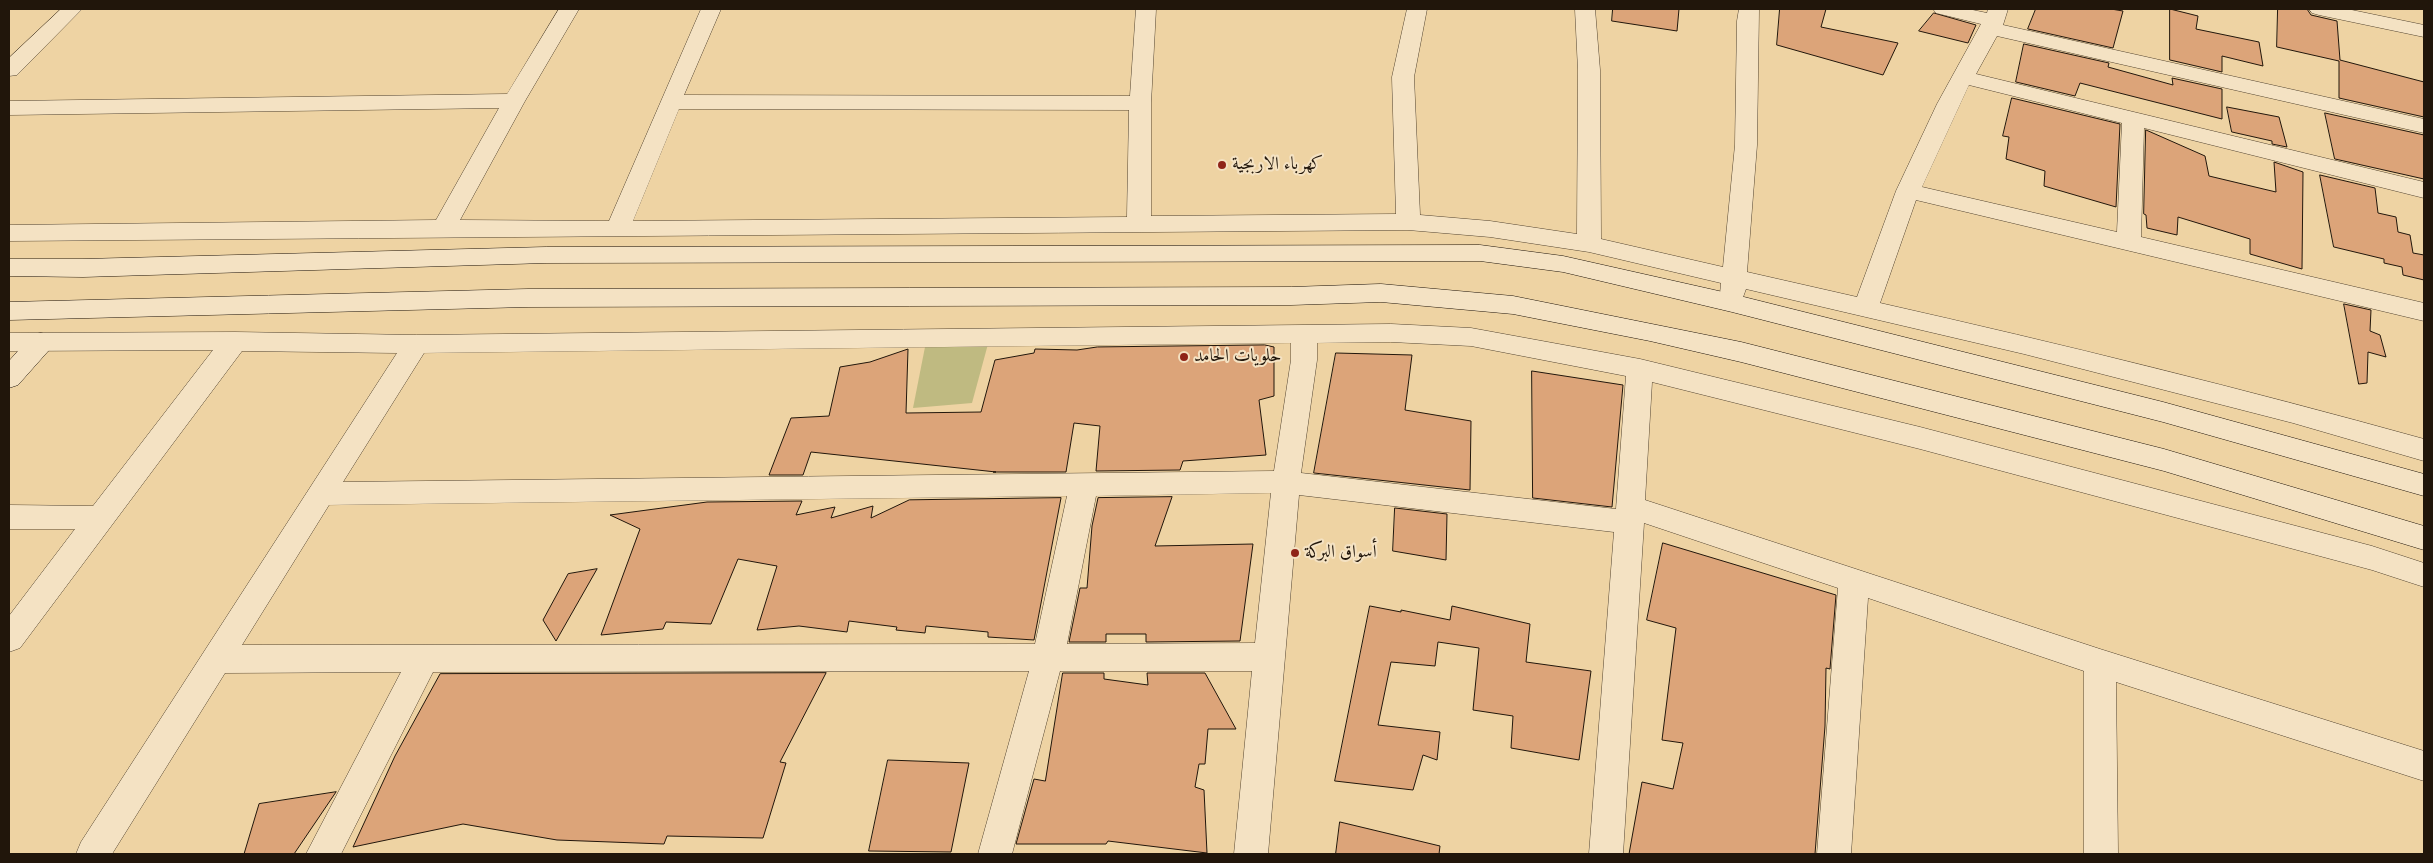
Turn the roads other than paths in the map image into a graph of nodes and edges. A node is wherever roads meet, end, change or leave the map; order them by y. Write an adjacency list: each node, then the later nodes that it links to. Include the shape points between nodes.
1 (72, 9): 12 (street)
2 (569, 9): 14 (street)
3 (712, 9): 15 (street)
4 (1146, 9): 16 (street)
5 (1417, 9): 22 (street, via 1403,77)
6 (1585, 9): 29 (street, via 1589,70)
7 (1749, 9): 32 (street, via 1746,145)
8 (1943, 9): 10 (street)
9 (2319, 9): 11 (street)
10 (1994, 19): 13 (street); 19 (street)
11 (2424, 30)
12 (9, 70)
13 (1962, 77): 18 (street); 21 (street)
14 (514, 101): 17 (street); 25 (street)
15 (670, 102): 16 (street); 26 (street)
16 (1140, 103): 23 (street)
17 (9, 108)
18 (2133, 119): 20 (street); 28 (street)
19 (2424, 126)
20 (2424, 190)
21 (1908, 191): 28 (street); 34 (street)
22 (1408, 222): 23 (street); 29 (street, via 1490,229)
23 (1138, 223): 24 (street)
24 (959, 226): 26 (street); 30 (street)
25 (444, 228): 26 (street); 27 (street)
26 (618, 229)
27 (9, 232)
28 (2129, 243): 36 (street)
29 (1589, 244): 32 (street)
30 (953, 255): 31 (street, via 546,255); 33 (street, via 1480,253 1563,264)
31 (9, 268)
32 (1736, 277): 33 (street); 34 (street)
33 (1732, 303): 47 (street, via 2163,412)
34 (1866, 307): 44 (street, via 2293,413)
35 (9, 311): 52 (street, via 528,298 1381,294 1513,305 1741,352 2164,460)
36 (2424, 312)
37 (1304, 334): 41 (street); 42 (street, via 1391,333 1471,337); 45 (street, via 1304,360)
38 (234, 341): 40 (street); 41 (street); 51 (street)
39 (9, 342): 40 (street)
40 (40, 342): 43 (street)
41 (416, 344): 48 (street)
42 (1640, 369): 49 (street); 53 (street, via 1930,440 2372,558)
43 (9, 378)
44 (2424, 450)
45 (1286, 482): 46 (street); 49 (street); 56 (street)
46 (1084, 485): 48 (street); 57 (street)
47 (2424, 485)
48 (319, 494): 58 (street)
49 (1628, 514): 54 (street); 66 (street)
50 (9, 517): 51 (street)
51 (101, 518): 55 (street)
52 (2424, 538)
53 (2424, 575)
54 (1854, 581): 60 (street); 67 (street)
55 (9, 639)
56 (1271, 657): 57 (street); 65 (street)
57 (1048, 658): 59 (street); 64 (street)
58 (214, 659): 59 (street); 62 (street)
59 (423, 661): 63 (street)
60 (2100, 663): 61 (street); 68 (street)
61 (2424, 766)
62 (92, 854)
63 (323, 854)
64 (995, 854)
65 (1252, 854)
66 (1606, 854)
67 (1834, 854)
68 (2101, 854)

